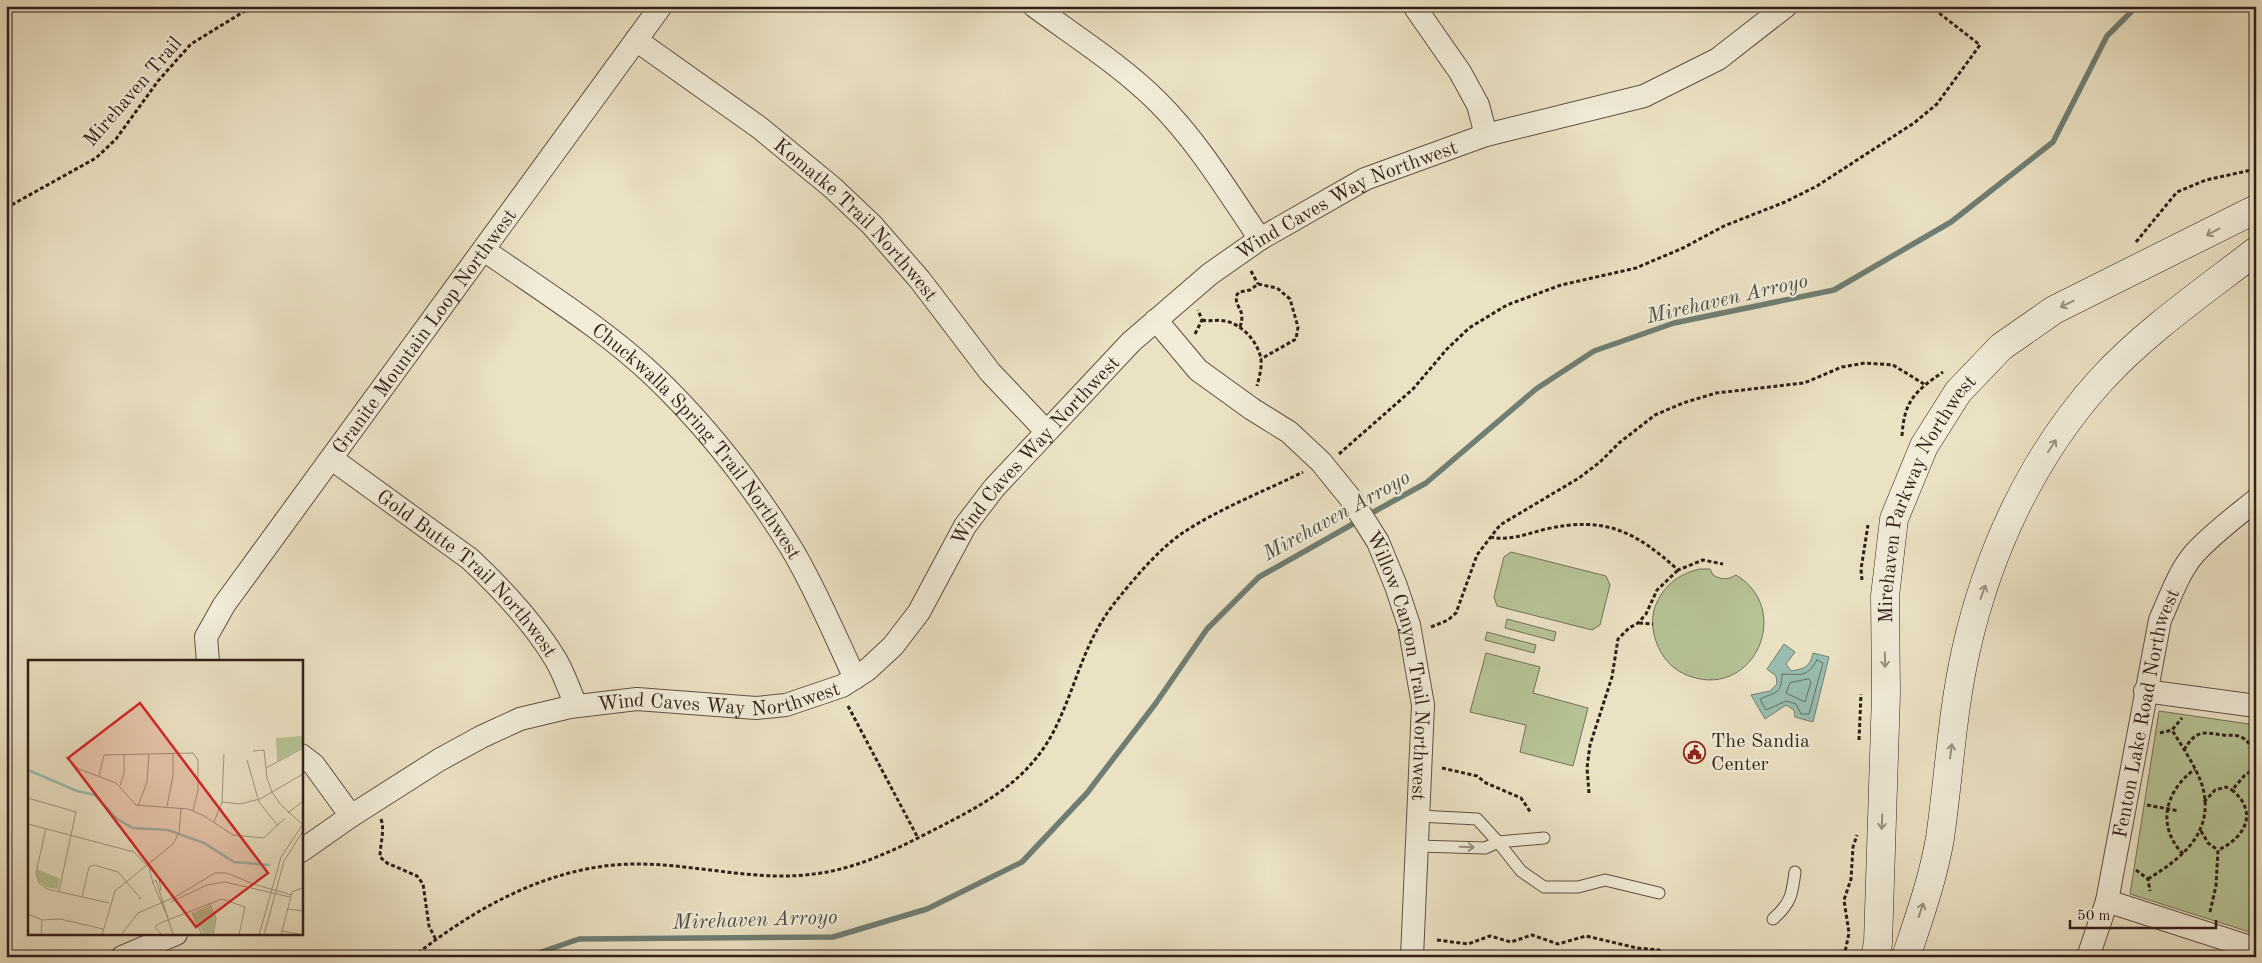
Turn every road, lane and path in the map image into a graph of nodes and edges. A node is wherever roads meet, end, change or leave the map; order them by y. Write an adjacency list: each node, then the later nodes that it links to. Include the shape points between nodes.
1 (253, 6): 9 (path, Mirehaven Trail, via 191,44 158,81 116,139 96,158)
2 (660, 6): 7 (street, Granite Mountain Loop Northwest)
3 (1034, 6): 11 (street, via 1158,101 1192,140)
4 (1414, 6): 8 (street, via 1460,72 1478,105)
5 (1786, 6): 8 (street, Wind Caves Way Northwest, via 1718,60 1644,96)
6 (1930, 6): 25 (path, via 1980,44 1937,104 1914,123 1817,186 1724,226 1683,248 1636,268 1561,285 1507,305 1446,349 1413,389)
7 (636, 40): 12 (street, Granite Mountain Loop Northwest); 24 (street, Komatke Trail Northwest, via 760,128 833,188 920,280 990,372)
8 (1486, 134): 11 (street, Wind Caves Way Northwest, via 1365,179)
9 (6, 208)
10 (2256, 209): 84 (street, Mirehaven Parkway Northwest, one-way to 84, via 2054,310 2001,347 1958,392 1924,446 1894,519 1884,596 1886,694)
11 (1260, 239): 17 (street, Wind Caves Way Northwest, via 1210,274)
12 (484, 250): 26 (street, Granite Mountain Loop Northwest); 36 (street, Chuckwalla Spring Trail Northwest, via 621,349 656,378 715,441 747,481 791,548)
13 (2256, 251): 85 (street, one-way to 13, via 1940,840 1966,651 1980,597 2031,479 2065,426 2101,380 2144,339)
14 (1250, 270): 15 (path)
15 (1258, 284): 19 (path, via 1236,296 1243,316); 21 (path, via 1285,292 1290,299 1298,332 1290,344)
16 (1197, 307): 18 (path)
17 (1156, 320): 24 (street, Wind Caves Way Northwest); 59 (street, Willow Canyon Trail Northwest, via 1198,370 1289,432 1321,462 1351,499 1378,542 1409,625 1423,705)
18 (1202, 320): 19 (path, via 1224,320); 20 (path)
19 (1240, 326): 21 (path, via 1259,351)
20 (1195, 334)
21 (1261, 359): 23 (path)
22 (1924, 384): 29 (path, via 1893,364 1865,363 1842,367 1804,383 1736,390 1683,403 1655,416 1579,478 1500,525)
23 (1257, 386)
24 (1046, 431): 36 (street, Wind Caves Way Northwest, via 994,488 965,526 919,612 893,646)
25 (1339, 454)
26 (332, 459): 35 (street, Granite Mountain Loop Northwest, via 224,605 206,637); 39 (street, Gold Butte Trail Northwest, via 470,559 490,578 521,612 557,661)
27 (1303, 472): 61 (path, via 1181,534 1164,549 1113,606 1095,633 1077,670 1057,726 1045,748 1022,777 1000,793)
28 (2256, 500): 37 (street, Fenton Lake Road Northwest, via 2216,532 2193,556 2177,581 2160,620)
29 (1489, 537): 31 (path, via 1515,539 1562,526 1605,526 1630,533 1645,542); 34 (path, via 1474,562 1456,612 1448,620)
30 (1723, 564): 31 (path, via 1703,560)
31 (1678, 570): 32 (path, via 1657,590)
32 (1638, 623): 33 (path); 51 (path, via 1618,639 1612,677 1590,745 1587,768)
33 (1653, 624)
34 (1431, 627)
35 (208, 660)
36 (855, 678): 39 (street, Wind Caves Way Northwest, via 842,686 786,705 756,708 637,699)
37 (2145, 691): 40 (street); 73 (street, Fenton Lake Road Northwest)
38 (847, 703): 61 (path)
39 (576, 706): 57 (street, Wind Caves Way Northwest, via 520,719 481,737)
40 (2256, 706)
41 (2182, 718): 42 (path)
42 (2172, 730): 43 (path); 44 (path)
43 (2159, 733)
44 (2184, 750): 46 (path, via 2197,734 2235,735 2249,744); 49 (path)
45 (302, 756): 57 (street, via 314,765)
46 (2256, 762)
47 (1442, 768): 56 (path, via 1477,776 1521,798)
48 (2256, 768): 50 (path)
49 (2195, 770): 52 (path, via 2203,788); 54 (path, via 2177,784)
50 (2232, 790): 52 (path, via 2226,787 2214,790); 66 (path, via 2246,810 2246,820 2238,838)
51 (1589, 793)
52 (2204, 802): 60 (path)
53 (2147, 805): 54 (path)
54 (2168, 809): 55 (path); 67 (path, via 2169,830 2175,846)
55 (2179, 811)
56 (1531, 813)
57 (351, 816): 65 (street, Wind Caves Way Northwest)
58 (381, 816): 77 (path, via 380,857 417,876 422,884 429,926)
59 (1419, 816): 63 (lane, via 1477,819); 64 (street, Willow Canyon Trail Northwest)
60 (2200, 830): 66 (path, via 2208,843); 67 (path)
61 (918, 838): 77 (path, via 862,864 822,873 778,876 615,865 577,872 536,882 505,896)
62 (1544, 838): 63 (lane)
63 (1498, 842): 64 (lane, one-way to 63, via 1485,848); 72 (lane, via 1521,871 1544,887 1578,886 1605,880)
64 (1418, 846): 82 (street, Willow Canyon Trail Northwest)
65 (302, 849)
66 (2218, 850): 74 (path, via 2216,886)
67 (2183, 854): 70 (path)
68 (2136, 870): 70 (path)
69 (1795, 872): 75 (lane, via 1792,896 1786,908)
70 (2148, 878): 71 (path)
71 (2150, 891)
72 (1659, 893)
73 (2107, 901): 79 (street); 86 (street, Fenton Lake Road Northwest)
74 (2210, 912)
75 (1773, 919)
76 (171, 936): 80 (street)
77 (436, 940): 81 (path)
78 (1437, 940): 83 (path, via 1468,944 1490,936 1511,942 1532,935 1558,944 1586,936 1659,950)
79 (2256, 949)
80 (122, 957)
81 (413, 957)
82 (1412, 957)
83 (1670, 957)
84 (1875, 957)
85 (1906, 957)
86 (2088, 957)

